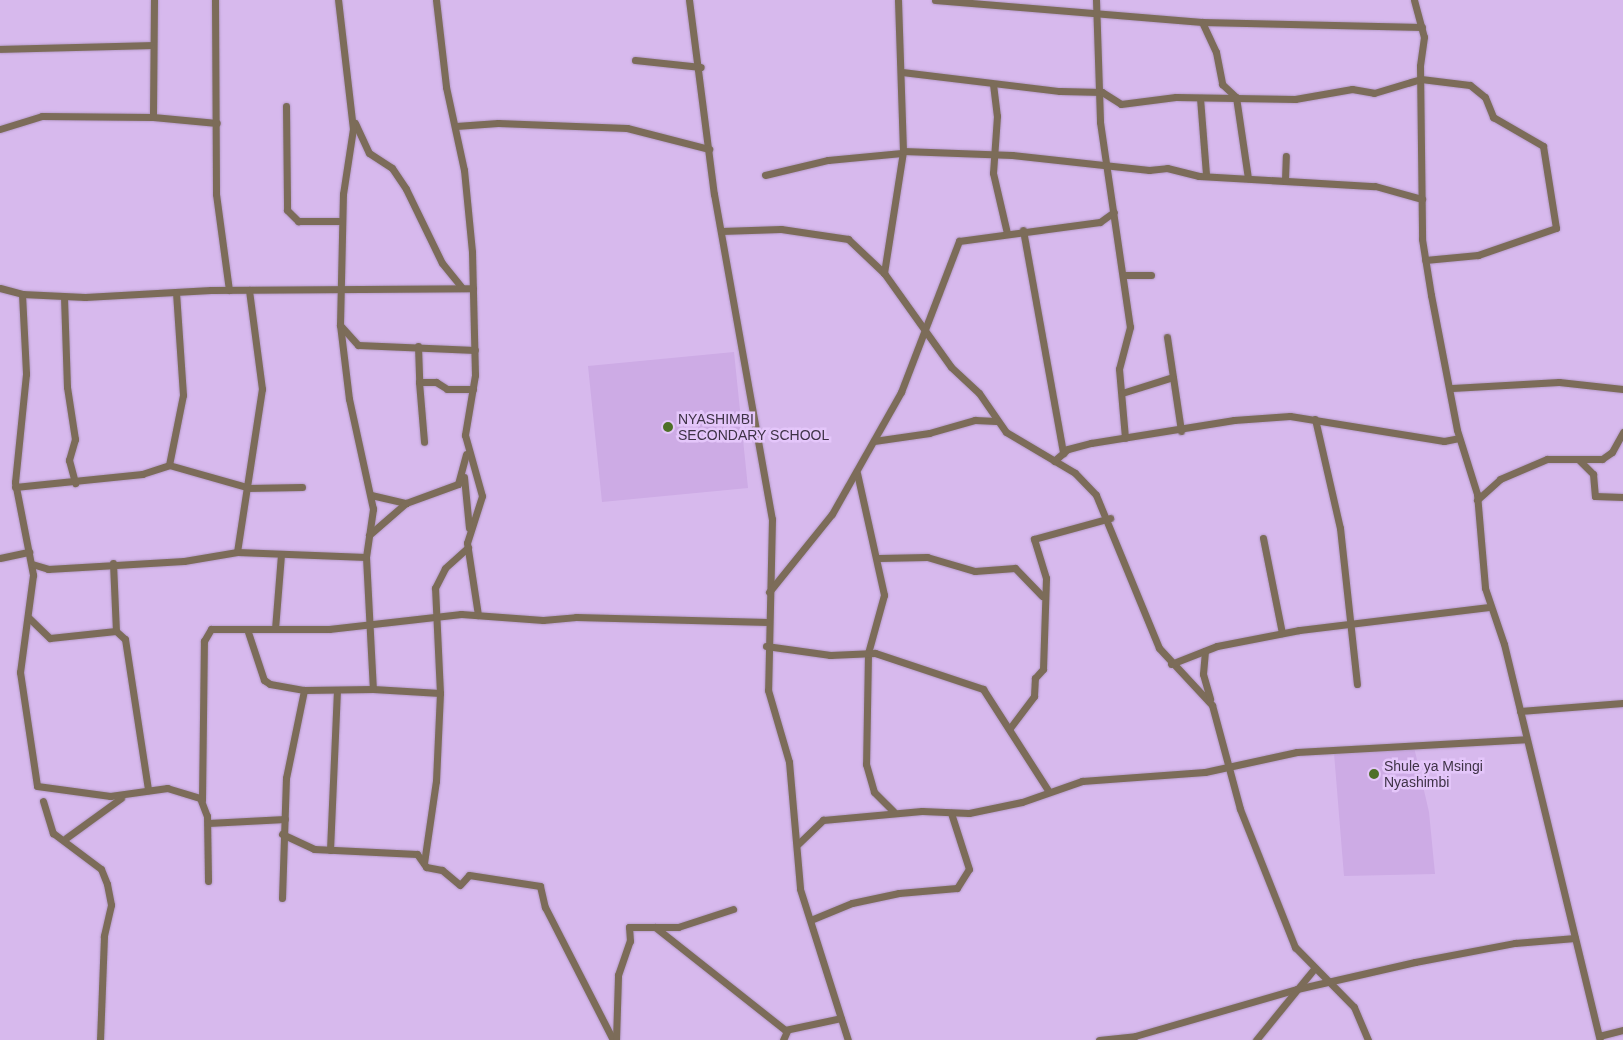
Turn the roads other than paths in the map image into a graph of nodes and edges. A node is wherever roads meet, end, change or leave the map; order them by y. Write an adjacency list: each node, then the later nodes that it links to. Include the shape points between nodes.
1 (154, 0): 13 (street)
2 (215, 0): 26 (street)
3 (338, 0): 24 (street)
4 (436, 0): 27 (street, via 446,88)
5 (689, 0): 16 (street)
6 (898, 0): 17 (street)
7 (935, 0): 10 (street)
8 (1096, 0): 10 (street)
9 (1414, 0): 12 (street)
10 (1099, 14): 11 (street); 20 (street)
11 (1202, 22): 12 (street); 21 (street, via 1216,52 1222,84)
12 (1422, 26): 18 (street)
13 (151, 45): 14 (street); 25 (street)
14 (0, 49)
15 (635, 60): 16 (street)
16 (701, 68): 29 (street)
17 (902, 72): 19 (street); 30 (street)
18 (1420, 79): 21 (street, via 1374,93 1352,89 1295,99); 38 (street); 44 (street, via 1477,88 1493,117 1543,146 1556,228 1478,255)
19 (993, 84): 20 (street); 31 (street, via 997,116)
20 (1098, 92): 22 (street, via 1121,104 1163,98); 33 (street)
21 (1236, 97): 22 (street); 36 (street)
22 (1200, 98): 35 (street)
23 (286, 106): 40 (street, via 287,210 298,221)
24 (352, 115): 40 (street); 49 (street, via 369,153 392,168 406,189 442,264)
25 (153, 117): 26 (street); 28 (street, via 42,116)
26 (217, 123): 52 (street, via 216,194)
27 (456, 126): 29 (street, via 498,123 627,128); 50 (street, via 465,178)
28 (0, 130)
29 (708, 149): 42 (street)
30 (903, 152): 31 (street); 34 (street, via 828,160); 45 (street)
31 (992, 154): 33 (street); 43 (street)
32 (1286, 156): 37 (street)
33 (1107, 163): 35 (street); 39 (street)
34 (764, 175)
35 (1206, 175): 36 (street)
36 (1248, 178): 37 (street)
37 (1285, 180): 38 (street, via 1375,186)
38 (1422, 198): 44 (street)
39 (1114, 212): 41 (street, via 1100,222); 46 (street)
40 (342, 221): 51 (street)
41 (1023, 230): 43 (street); 77 (street)
42 (721, 231): 45 (street, via 781,229 845,238); 104 (street, via 772,519)
43 (1007, 233): 58 (street, via 959,241)
44 (1425, 260): 65 (street)
45 (884, 274): 58 (street)
46 (1123, 275): 47 (street); 67 (street, via 1130,327 1119,369)
47 (1151, 275)
48 (0, 288): 55 (street)
49 (462, 288): 50 (street); 51 (street)
50 (473, 288): 61 (street)
51 (340, 289): 53 (street); 57 (street)
52 (229, 290): 53 (street); 54 (street)
53 (249, 290): 86 (street, via 262,389)
54 (176, 293): 56 (street); 80 (street, via 183,394)
55 (22, 294): 56 (street); 84 (street, via 26,374)
56 (64, 297): 83 (street, via 67,387 75,439 69,460)
57 (340, 325): 60 (street, via 358,344); 87 (street, via 349,399)
58 (927, 329): 69 (street, via 951,367 979,393); 74 (street, via 901,392)
59 (1167, 337): 62 (street)
60 (418, 346): 61 (street); 63 (street)
61 (474, 350): 64 (street)
62 (1173, 377): 67 (street); 70 (street)
63 (419, 382): 64 (street, via 436,382 446,389); 75 (street)
64 (473, 388): 76 (street, via 466,427)
65 (1452, 388): 66 (street, via 1559,382); 73 (street)
66 (1623, 389)
67 (1122, 393): 72 (street)
68 (1314, 419): 70 (street, via 1234,420); 73 (street, via 1444,441); 111 (street, via 1340,528)
69 (996, 421): 74 (street, via 975,420 929,433); 79 (street, via 1028,449)
70 (1180, 431): 72 (street)
71 (1623, 432): 78 (street, via 1612,452 1602,459)
72 (1125, 438): 77 (street)
73 (1459, 438): 89 (street)
74 (874, 440): 81 (street)
75 (424, 442)
76 (467, 449): 82 (street); 92 (street, via 482,496)
77 (1062, 453): 79 (street)
78 (1579, 460): 88 (street, via 1593,474 1594,496); 89 (street, via 1547,460 1500,479)
79 (1054, 461): 91 (street, via 1087,484)
80 (169, 465): 83 (street, via 142,474); 86 (street)
81 (857, 473): 101 (street); 104 (street, via 823,527)
82 (464, 477): 90 (street, via 452,488); 92 (street)
83 (75, 483): 84 (street)
84 (15, 487): 96 (street)
85 (302, 487): 86 (street)
86 (247, 488): 97 (street)
87 (371, 495): 90 (street); 93 (street)
88 (1623, 497)
89 (1477, 500): 106 (street)
90 (406, 503): 93 (street)
91 (1110, 518): 105 (street, via 1034,539 1046,578); 120 (street, via 1143,614)
92 (470, 529): 95 (street)
93 (369, 535): 99 (street)
94 (1263, 538): 116 (street)
95 (468, 547): 107 (street); 108 (street, via 437,579)
96 (29, 552): 100 (street); 103 (street)
97 (237, 552): 98 (street); 102 (street, via 184,560)
98 (281, 554): 99 (street); 113 (street)
99 (366, 557): 112 (street)
100 (0, 558)
101 (879, 558): 105 (street, via 928,557 974,571 1015,568); 119 (street, via 883,606)
102 (113, 563): 103 (street, via 48,569); 115 (street)
103 (32, 564): 109 (street)
104 (769, 592): 110 (street)
105 (1042, 596): 129 (street, via 1043,669 1035,678 1034,696)
106 (1490, 607): 111 (street); 128 (street)
107 (478, 615): 108 (street); 110 (street, via 543,620 576,617)
108 (439, 616): 112 (street); 125 (street)
109 (30, 618): 115 (street, via 45,635 59,640); 134 (street, via 20,672 37,786)
110 (768, 622): 117 (street)
111 (1349, 622): 116 (street); 121 (street)
112 (368, 625): 113 (street); 122 (street)
113 (275, 628): 114 (street)
114 (247, 629): 123 (street, via 264,680); 135 (street, via 218,628 206,635)
115 (116, 631): 132 (street, via 129,650)
116 (1282, 633): 118 (street)
117 (766, 646): 119 (street, via 830,655); 143 (street, via 769,696 789,762)
118 (1204, 651): 120 (street); 126 (street, via 1203,674)
119 (868, 653): 129 (street, via 983,689); 137 (street, via 866,764 874,792)
120 (1170, 664): 126 (street)
121 (1357, 684)
122 (373, 689): 124 (street); 125 (street)
123 (304, 690): 124 (street); 139 (street, via 290,743)
124 (337, 690): 144 (street)
125 (440, 693): 145 (street, via 436,781)
126 (1210, 700): 131 (street)
127 (1623, 703): 128 (street)
128 (1520, 711): 130 (street)
129 (1010, 728): 133 (street)
130 (1526, 739): 131 (street, via 1296,752); 151 (street)
131 (1225, 765): 133 (street, via 1148,779 1082,781); 152 (street, via 1288,930)
132 (148, 790): 134 (street); 135 (street, via 167,788)
133 (1049, 792): 138 (street, via 1001,808)
134 (126, 796): 142 (street, via 108,803)
135 (202, 800): 140 (street)
136 (43, 801): 142 (street, via 49,827)
137 (894, 812): 138 (street); 143 (street, via 823,820)
138 (951, 813): 149 (street, via 969,869 957,888 899,893 852,903)
139 (285, 819): 140 (street); 141 (street)
140 (208, 823): 146 (street)
141 (282, 834): 144 (street, via 311,849); 147 (street)
142 (66, 838): 159 (street, via 101,869 108,884 111,905 104,936)
143 (798, 844): 149 (street, via 800,889)
144 (330, 850): 145 (street, via 415,854)
145 (424, 863): 160 (street, via 431,870 442,870 460,885 468,875 540,886 545,907)
146 (208, 881)
147 (282, 898)
148 (733, 909): 150 (street, via 678,926)
149 (813, 919): 155 (street)
150 (655, 927): 157 (street); 160 (street, via 629,927 630,940 618,975)
151 (1575, 938): 153 (street, via 1515,943 1415,962); 158 (street)
152 (1313, 970): 153 (street); 154 (street)
153 (1332, 985): 154 (street); 165 (street, via 1360,1016)
154 (1298, 989): 163 (street, via 1144,1034); 164 (street)
155 (841, 1018): 157 (street); 162 (street)
156 (1623, 1030): 158 (street)
157 (787, 1031): 161 (street)
158 (1599, 1038)
159 (100, 1040)
160 (614, 1040)
161 (783, 1040)
162 (848, 1040)
163 (1099, 1040)
164 (1256, 1040)
165 (1368, 1040)

